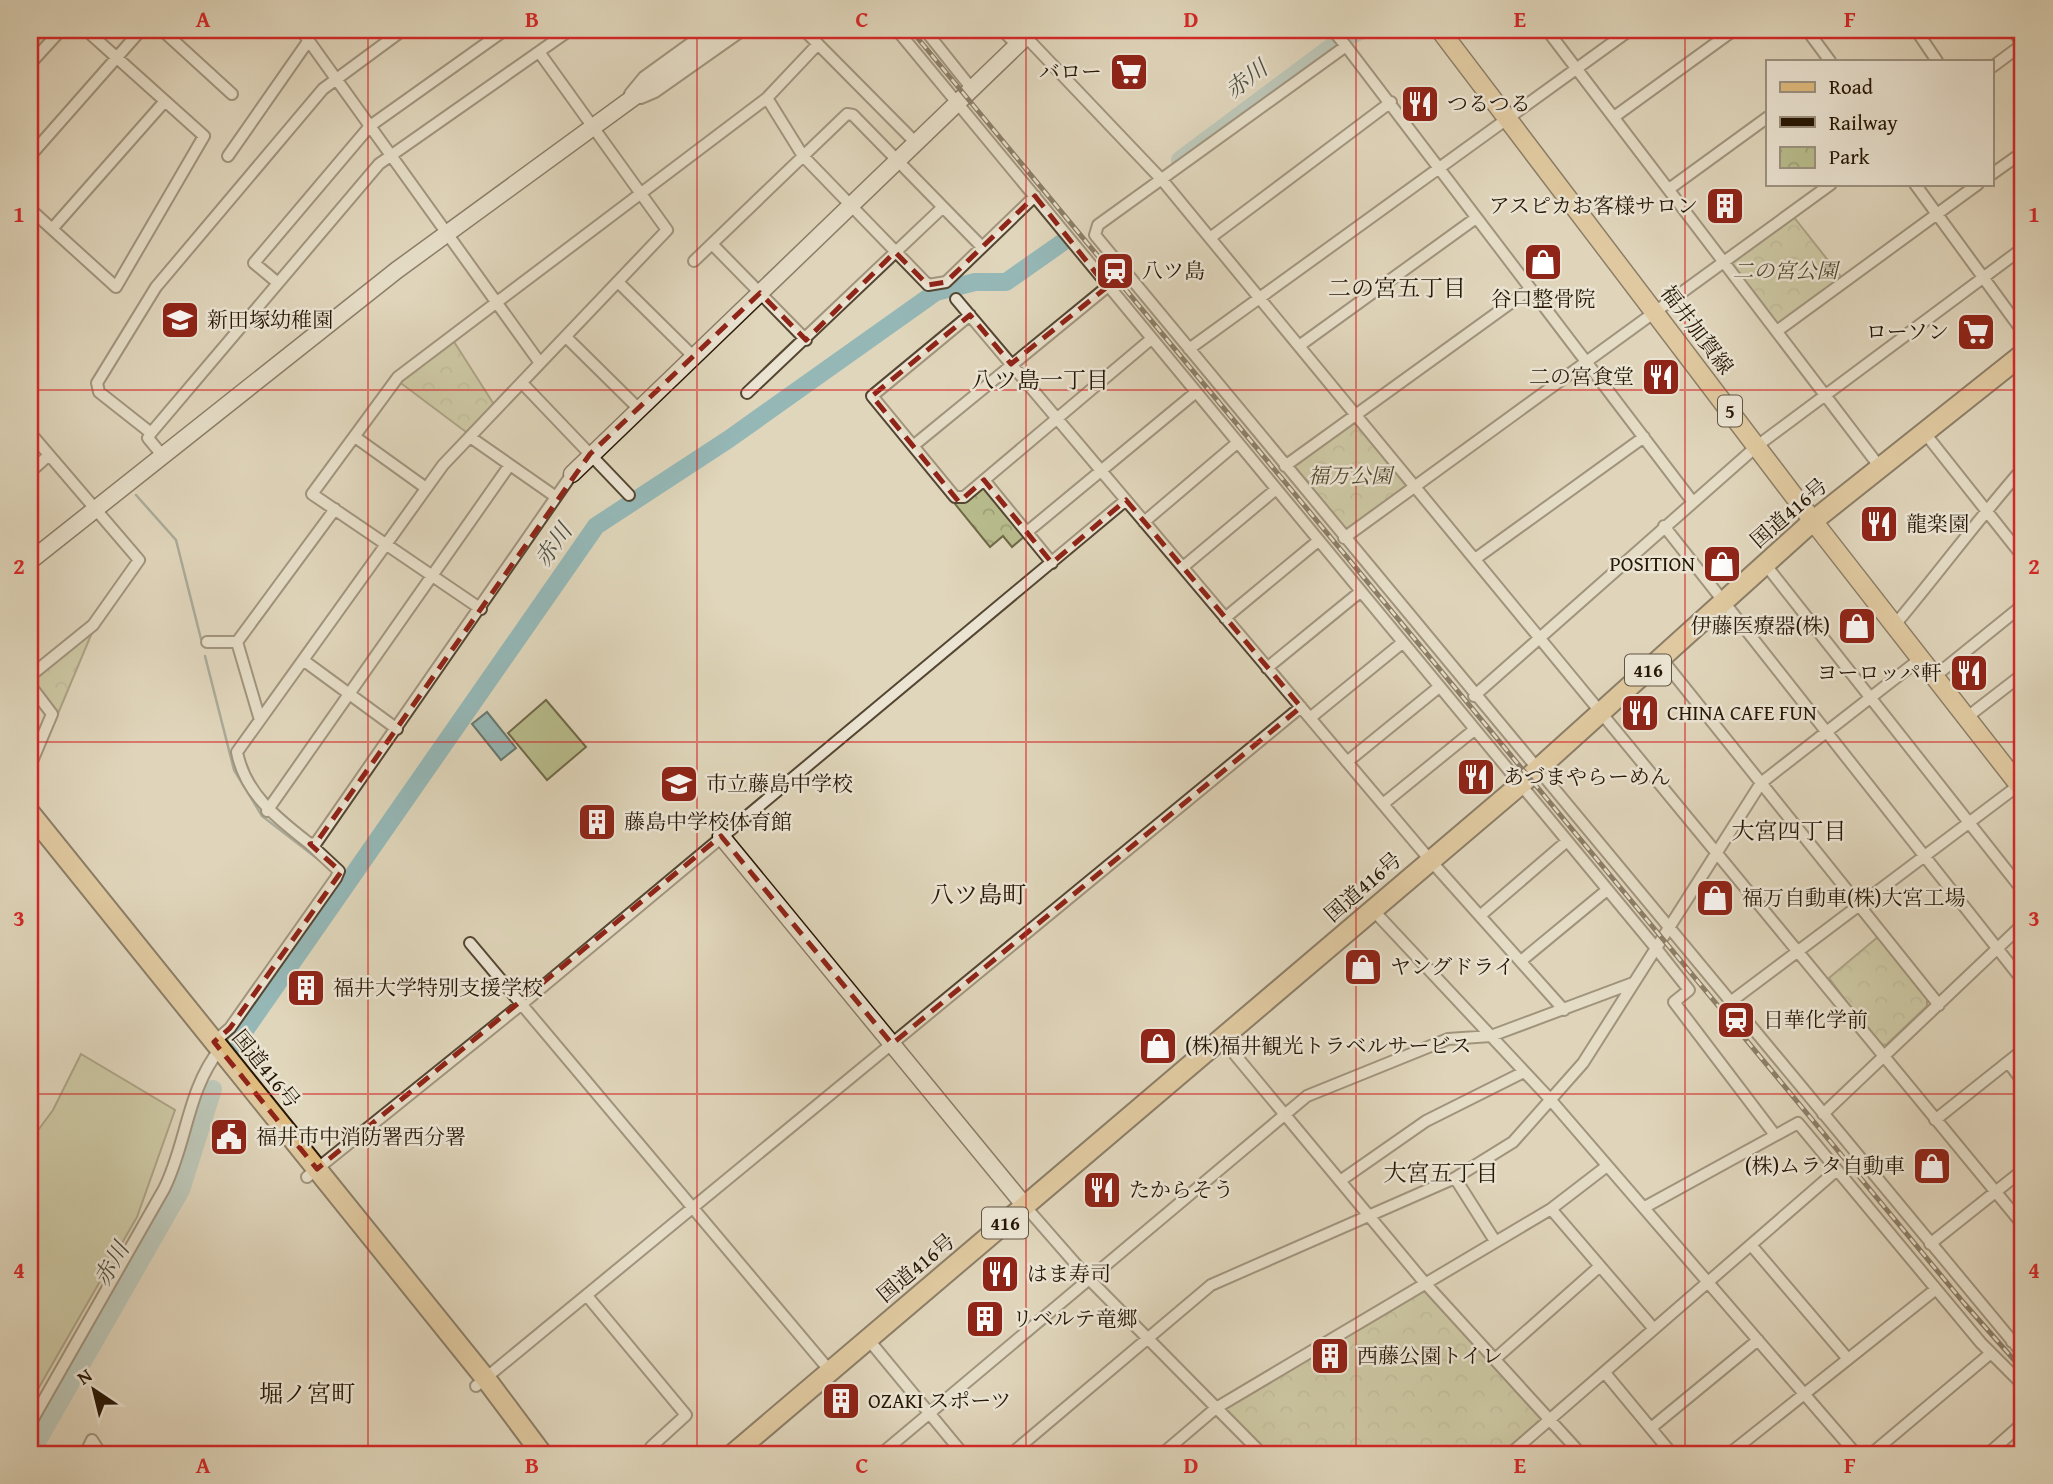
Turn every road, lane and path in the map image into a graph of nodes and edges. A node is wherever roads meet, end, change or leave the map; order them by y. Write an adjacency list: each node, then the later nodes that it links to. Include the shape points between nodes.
1 (61, 30): 31 (street)
2 (86, 30): 30 (street)
3 (141, 30): 30 (street)
4 (162, 30): 38 (street)
5 (301, 30): 25 (street)
6 (403, 30): 36 (street)
7 (505, 30): 47 (street)
8 (570, 30): 29 (street)
9 (709, 30): 43 (street, via 644,77)
10 (726, 30): 43 (street)
11 (743, 30): 43 (street, via 655,92)
12 (804, 30): 26 (street)
13 (897, 30): 41 (street)
14 (925, 30): 37 (street)
15 (1002, 30): 24 (street)
16 (1343, 30): 28 (street, via 1336,34)
17 (1440, 30): 46 (main road, 福井加賀線 / 5)
18 (1547, 30): 35 (street)
19 (1630, 30): 35 (street)
20 (1734, 30): 44 (street)
21 (1807, 30): 32 (street)
22 (1916, 30): 33 (street)
23 (2013, 30): 27 (street)
24 (1026, 37): 37 (street); 58 (street)
25 (309, 40): 36 (street); 52 (street)
26 (818, 44): 39 (street); 49 (street)
27 (2023, 45): 34 (street)
28 (1346, 46): 42 (street); 58 (street)
29 (539, 52): 48 (street); 54 (street)
30 (117, 58): 40 (street); 51 (street)
31 (32, 59)
32 (1829, 60)
33 (1936, 60)
34 (1994, 66)
35 (1577, 68): 44 (street); 46 (street)
36 (337, 79): 47 (street); 110 (street, via 323,89 156,287 97,383 99,392)
37 (972, 89): 41 (street)
38 (232, 94)
39 (766, 98): 53 (street); 63 (street)
40 (165, 101): 70 (street); 70 (street, via 204,136 116,287)
41 (957, 102): 49 (street); 64 (street)
42 (1391, 102): 56 (street); 72 (street)
43 (619, 107): 48 (street)
44 (1614, 117): 62 (street)
45 (1766, 118): 62 (street)
46 (1508, 119): 56 (street); 88 (main road, 福井加賀線 / 5)
47 (370, 126): 54 (street); 80 (street, via 254,263)
48 (591, 127): 63 (street); 71 (street)
49 (916, 144): 55 (street)
50 (2023, 152): 57 (street)
51 (30, 156)
52 (228, 156)
53 (803, 156): 55 (street, via 847,114); 65 (street); 73 (street)
54 (392, 157): 71 (street); 80 (street, via 379,164)
55 (897, 162): 65 (street); 66 (street)
56 (1440, 169): 69 (street); 85 (street)
57 (1994, 173)
58 (1163, 181): 72 (street); 96 (street, via 1098,225 1095,235)
59 (1828, 186): 78 (street)
60 (1916, 186): 68 (street)
61 (1975, 186): 68 (street)
62 (1669, 189): 78 (street)
63 (642, 195): 81 (street, via 667,230); 87 (street)
64 (1035, 196): 74 (street); 82 (street)
65 (850, 204): 76 (street); 84 (street)
66 (942, 208): 74 (street); 76 (street)
67 (30, 209): 70 (street)
68 (1935, 215): 79 (street); 90 (street)
69 (1476, 218): 83 (street); 95 (street)
70 (52, 229)
71 (446, 234): 87 (street); 120 (street)
72 (1210, 238): 85 (street)
73 (712, 244): 77 (street); 84 (street)
74 (982, 247): 76 (street, via 946,282 928,285)
75 (2023, 248): 79 (street)
76 (895, 252): 93 (street)
77 (694, 261)
78 (1724, 262): 88 (street); 90 (street)
79 (1983, 280): 91 (street); 105 (street)
80 (278, 283): 110 (street)
81 (619, 283): 92 (street); 98 (street)
82 (1107, 287): 94 (street); 101 (street)
83 (1530, 289): 99 (street); 107 (street)
84 (760, 293): 93 (street); 98 (street)
85 (1259, 298): 95 (street); 96 (street)
86 (956, 299): 89 (street)
87 (498, 303): 100 (street); 112 (street, via 398,377)
88 (1655, 312): 99 (street); 117 (main road, 福井加賀線 / 5)
89 (970, 315): 101 (street); 116 (street, via 872,396)
90 (1777, 331): 105 (street)
91 (2023, 332)
92 (566, 337): 100 (street); 106 (street)
93 (806, 340): 103 (street)
94 (1150, 340): 104 (street); 108 (street)
95 (1299, 346): 107 (street)
96 (1189, 349): 122 (street)
97 (2023, 354): 109 (highway, 国道416号 / 416)
98 (693, 356): 106 (street)
99 (1586, 362): 114 (street); 129 (street)
100 (540, 363): 102 (street)
101 (1011, 364): 108 (street); 116 (street)
102 (522, 383): 113 (street); 118 (street)
103 (747, 393)
104 (1195, 393): 115 (street); 125 (street)
105 (1826, 394): 117 (street); 123 (street)
106 (639, 409): 118 (street)
107 (1355, 415): 122 (street); 129 (street)
108 (1058, 419): 125 (street); 128 (street)
109 (1924, 432): 123 (highway, 国道416号 / 416); 138 (street)
110 (151, 433): 120 (street, via 148,438)
111 (32, 435): 119 (street)
112 (355, 437): 130 (street); 137 (street, via 313,494)
113 (470, 437): 121 (street); 130 (street)
114 (1644, 437): 135 (street); 147 (street)
115 (1237, 443): 131 (street); 140 (street)
116 (913, 446): 128 (street, via 955,497 964,497)
117 (1757, 446): 135 (street); 139 (main road, 福井加賀線 / 5)
118 (590, 454): 127 (street); 132 (street)
119 (49, 455): 126 (street); 136 (street)
120 (162, 455): 136 (street)
121 (509, 466): 133 (street); 152 (street)
122 (1285, 466): 143 (street)
123 (1879, 466): 139 (highway, 国道416号 / 416)
124 (2023, 468): 138 (street)
125 (1102, 471): 134 (street); 142 (street)
126 (30, 472)
127 (572, 474): 133 (street)
128 (984, 480): 142 (street)
129 (1414, 486): 143 (street); 147 (street)
130 (426, 488): 145 (street)
131 (1275, 490): 144 (street); 151 (street)
132 (629, 495)
133 (556, 497): 156 (street)
134 (1126, 500): 140 (street); 149 (street)
135 (1692, 501): 141 (street)
136 (95, 508): 148 (street); 168 (street, via 139,560 93,625)
137 (335, 509): 145 (street); 161 (street)
138 (1986, 510): 146 (street); 158 (street)
139 (1813, 521): 150 (highway, 国道416号 / 416); 158 (main road, 福井加賀線 / 5)
140 (1144, 522): 151 (street)
141 (1664, 526): 154 (street); 159 (street)
142 (1027, 532): 149 (street)
143 (1344, 538): 173 (street)
144 (1318, 541): 153 (street); 157 (street)
145 (386, 544): 152 (street); 165 (street)
146 (2023, 557)
147 (1475, 559): 159 (street)
148 (30, 561)
149 (1052, 563): 194 (street)
150 (1765, 564): 154 (highway, 国道416号 / 416); 174 (street)
151 (1183, 568): 157 (street)
152 (432, 575): 156 (street); 172 (street)
153 (1360, 592): 162 (street); 166 (street)
154 (1724, 602): 163 (highway, 国道416号 / 416); 182 (street)
155 (2023, 605): 169 (street)
156 (481, 609): 180 (street)
157 (1226, 618): 166 (street)
158 (1894, 626): 164 (main road, 福井加賀線 / 5)
159 (1539, 638): 173 (street); 176 (street)
160 (207, 642): 161 (street)
161 (237, 642): 179 (street)
162 (1402, 643): 171 (street); 177 (street)
163 (1661, 658): 176 (highway, 国道416号 / 416); 186 (street)
164 (1920, 659): 169 (main road, 福井加賀線 / 5); 174 (street)
165 (303, 660): 172 (street); 179 (street)
166 (1268, 668): 175 (street)
167 (2023, 674): 178 (street)
168 (30, 676)
169 (1934, 677): 178 (main road, 福井加賀線 / 5)
170 (30, 685): 184 (street, via 52,714)
171 (1439, 687): 181 (street); 183 (street)
172 (349, 694): 180 (street); 190 (street)
173 (1474, 695): 185 (street)
174 (1870, 698): 182 (street); 192 (street)
175 (1301, 707): 177 (street); 221 (street)
176 (1600, 712): 185 (highway, 国道416号 / 416); 197 (street)
177 (1310, 718): 183 (street)
178 (1966, 718): 188 (main road, 福井加賀線 / 5)
179 (260, 720): 190 (street, via 237,752 240,767)
180 (397, 729): 196 (street, via 316,843)
181 (1474, 730): 187 (street); 189 (street)
182 (1826, 733): 186 (street); 198 (street)
183 (1347, 762): 189 (street)
184 (30, 766)
185 (1537, 769): 187 (highway, 国道416号 / 416); 207 (street)
186 (1761, 783): 197 (street); 203 (street)
187 (1520, 785): 195 (street); 199 (highway, 国道416号 / 416)
188 (2022, 786): 192 (street)
189 (1383, 804): 199 (street)
190 (267, 811): 196 (street)
191 (30, 813): 202 (highway, 国道416号)
192 (1968, 822): 198 (street); 201 (street)
193 (30, 833): 202 (highway, 国道416号)
194 (721, 836): 215 (street); 221 (street)
195 (1567, 841): 200 (street); 205 (street)
196 (310, 844): 222 (street, via 339,871 336,878)
197 (1716, 853): 207 (street); 211 (street)
198 (1923, 856): 203 (street); 210 (street)
199 (1430, 860): 204 (highway, 国道416号 / 416); 205 (street)
200 (1607, 890): 209 (street); 212 (street)
201 (2023, 891)
202 (86, 893): 222 (highway, 国道416号)
203 (1859, 905): 211 (street); 217 (street)
204 (1373, 910): 219 (street); 220 (highway, 国道416号 / 416)
205 (1481, 915): 212 (street)
206 (2023, 924): 210 (street)
207 (1667, 927): 209 (street); 216 (street)
208 (470, 943): 215 (street)
209 (1655, 947): 214 (street); 232 (street, via 1689,990 1674,1002)
210 (1998, 948): 213 (street); 217 (street)
211 (1796, 951): 216 (street); 224 (street)
212 (1521, 961): 218 (street)
213 (2023, 981)
214 (1634, 983): 218 (street); 228 (street, via 1583,1063)
215 (523, 1003): 236 (street); 242 (street)
216 (1729, 1003): 230 (street)
217 (1939, 1004): 224 (street)
218 (1563, 1010): 219 (street)
219 (1491, 1036): 226 (street); 229 (street, via 1448,1039 1307,1096)
220 (1222, 1039): 229 (street); 240 (highway, 国道416号 / 416)
221 (892, 1044): 240 (street); 242 (street)
222 (216, 1050): 236 (highway, 国道416号); 274 (street, via 197,1086 171,1176)
223 (2023, 1050): 225 (street)
224 (1883, 1057): 230 (street); 231 (street)
225 (2008, 1062): 227 (street); 231 (street)
226 (1524, 1072): 228 (street); 238 (street, via 1426,1121)
227 (2023, 1082)
228 (1549, 1098): 233 (street); 237 (street, via 1513,1142)
229 (1285, 1114): 238 (street); 250 (street)
230 (1823, 1114): 247 (street)
231 (1935, 1120): 239 (street)
232 (1775, 1135): 234 (street, via 1798,1123); 241 (street)
233 (1607, 1166): 241 (street); 243 (street)
234 (1838, 1170): 248 (street); 253 (street)
235 (2023, 1170): 239 (street)
236 (312, 1173): 267 (highway, 国道416号)
237 (1455, 1178): 244 (street); 246 (street)
238 (1340, 1181): 244 (street)
239 (1995, 1192): 245 (street); 247 (street)
240 (1026, 1206): 250 (street); 258 (highway, 国道416号 / 416)
241 (1645, 1207): 252 (street)
242 (694, 1208): 254 (street); 265 (street)
243 (1551, 1209): 246 (street); 249 (street)
244 (1369, 1216): 251 (street); 257 (street, via 1211,1284)
245 (2023, 1226)
246 (1495, 1241): 251 (street)
247 (1930, 1244): 260 (street)
248 (1751, 1245): 252 (street); 264 (street)
249 (1600, 1266): 255 (street); 263 (street)
250 (1088, 1278): 257 (street); 271 (street)
251 (1424, 1282): 263 (street); 270 (street)
252 (1709, 1282): 255 (street); 259 (street)
253 (1936, 1289): 261 (street); 264 (street)
254 (588, 1297): 267 (street); 276 (street, via 686,1415)
255 (1654, 1329): 266 (street)
256 (2023, 1331): 260 (street)
257 (1148, 1338): 270 (street); 284 (street)
258 (868, 1339): 265 (highway, 国道416号 / 416); 271 (street)
259 (1758, 1340): 269 (street); 275 (street)
260 (2012, 1342): 262 (street)
261 (1991, 1353): 268 (street); 292 (street)
262 (2023, 1354)
263 (1495, 1359): 272 (street)
264 (1848, 1359): 269 (street)
265 (830, 1371): 281 (highway, 国道416号 / 416)
266 (1605, 1373): 272 (street); 275 (street)
267 (481, 1382): 279 (highway, 国道416号); 280 (highway, 国道416号)
268 (2023, 1385)
269 (1804, 1393): 290 (street); 291 (street)
270 (1216, 1408): 285 (street); 286 (street)
271 (930, 1413): 282 (street); 283 (street)
272 (1549, 1420): 287 (street); 288 (street)
273 (2023, 1423): 293 (street)
274 (30, 1424)
275 (1651, 1428): 289 (street)
276 (651, 1447)
277 (85, 1454): 278 (street, via 92,1440)
278 (101, 1454)
279 (526, 1454)
280 (541, 1454)
281 (733, 1454)
282 (881, 1454)
283 (963, 1454)
284 (1011, 1454)
285 (1162, 1454)
286 (1262, 1454)
287 (1510, 1454)
288 (1581, 1454)
289 (1672, 1454)
290 (1729, 1454)
291 (1856, 1454)
292 (1871, 1454)
293 (1988, 1454)

